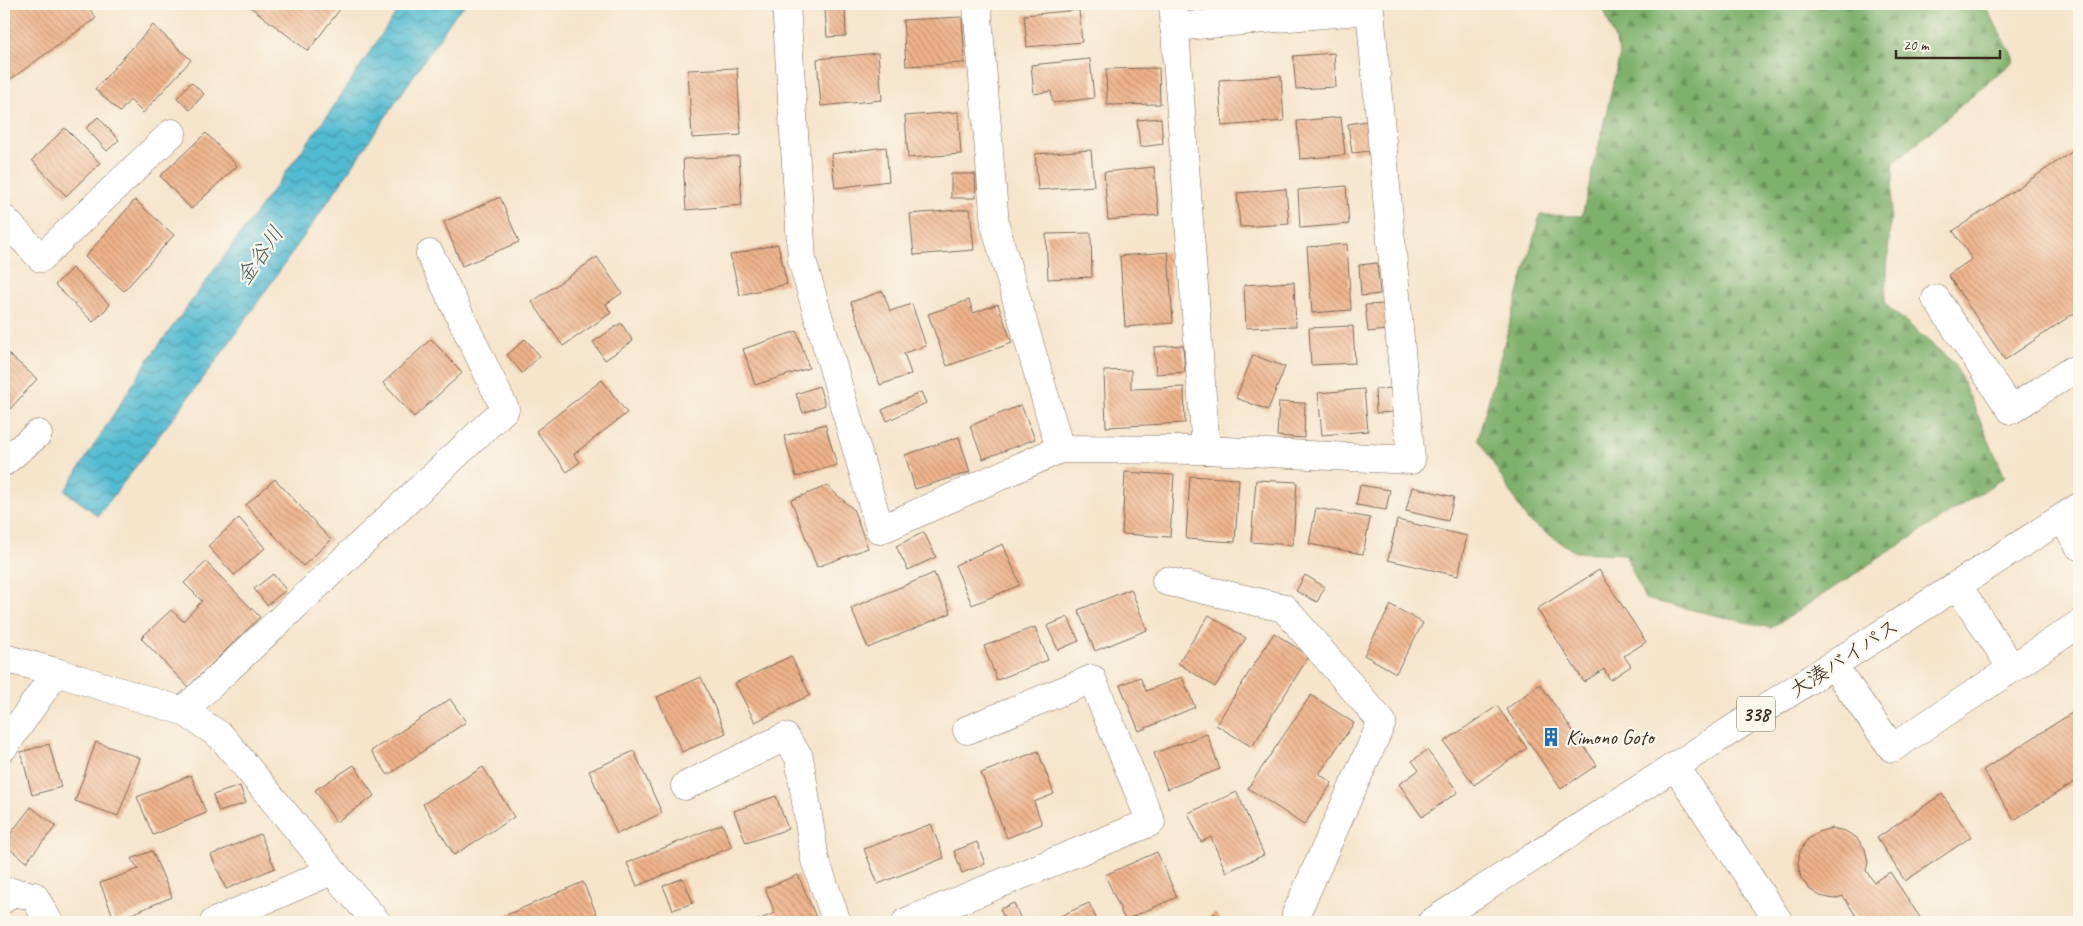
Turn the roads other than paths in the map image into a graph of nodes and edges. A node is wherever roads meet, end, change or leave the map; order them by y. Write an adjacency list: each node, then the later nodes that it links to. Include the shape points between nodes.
1 (786, 4): 10 (main road, via 802,260 880,530)
2 (977, 4): 10 (main road, via 995,225)
3 (1174, 16): 11 (main road); 11 (main road, via 1370,10 1411,460)
4 (172, 133): 5 (main road, via 41,258)
5 (4, 219)
6 (430, 254): 22 (main road, via 505,409)
7 (1936, 299): 8 (main road, via 2011,410)
8 (2076, 374)
9 (38, 434): 12 (main road)
10 (1060, 449): 11 (main road)
11 (1206, 450)
12 (4, 462)
13 (2070, 512): 14 (main road); 16 (main road, 大湊バイパス / 338)
14 (2079, 546)
15 (1166, 581): 34 (main road, via 1284,608 1382,722 1296,914)
16 (1957, 585): 19 (main road, 大湊バイパス / 338); 20 (main road)
17 (2079, 624): 20 (main road)
18 (4, 658): 21 (main road)
19 (1832, 665): 20 (main road, via 1892,748); 25 (main road, 大湊バイパス / 338)
20 (2012, 668)
21 (56, 672): 22 (main road); 24 (main road)
22 (183, 711): 27 (main road, via 221,736)
23 (967, 730): 33 (main road, via 1092,679 1151,822)
24 (4, 747)
25 (1676, 766): 35 (main road, 大湊バイパス / 338); 36 (main road)
26 (685, 786): 32 (main road, via 785,737 799,757 815,860)
27 (332, 871): 30 (main road); 31 (main road)
28 (4, 899): 29 (main road, via 12,892 34,896)
29 (49, 922)
30 (214, 922)
31 (377, 922)
32 (837, 922)
33 (906, 922)
34 (1300, 922)
35 (1434, 922)
36 (1778, 922)

